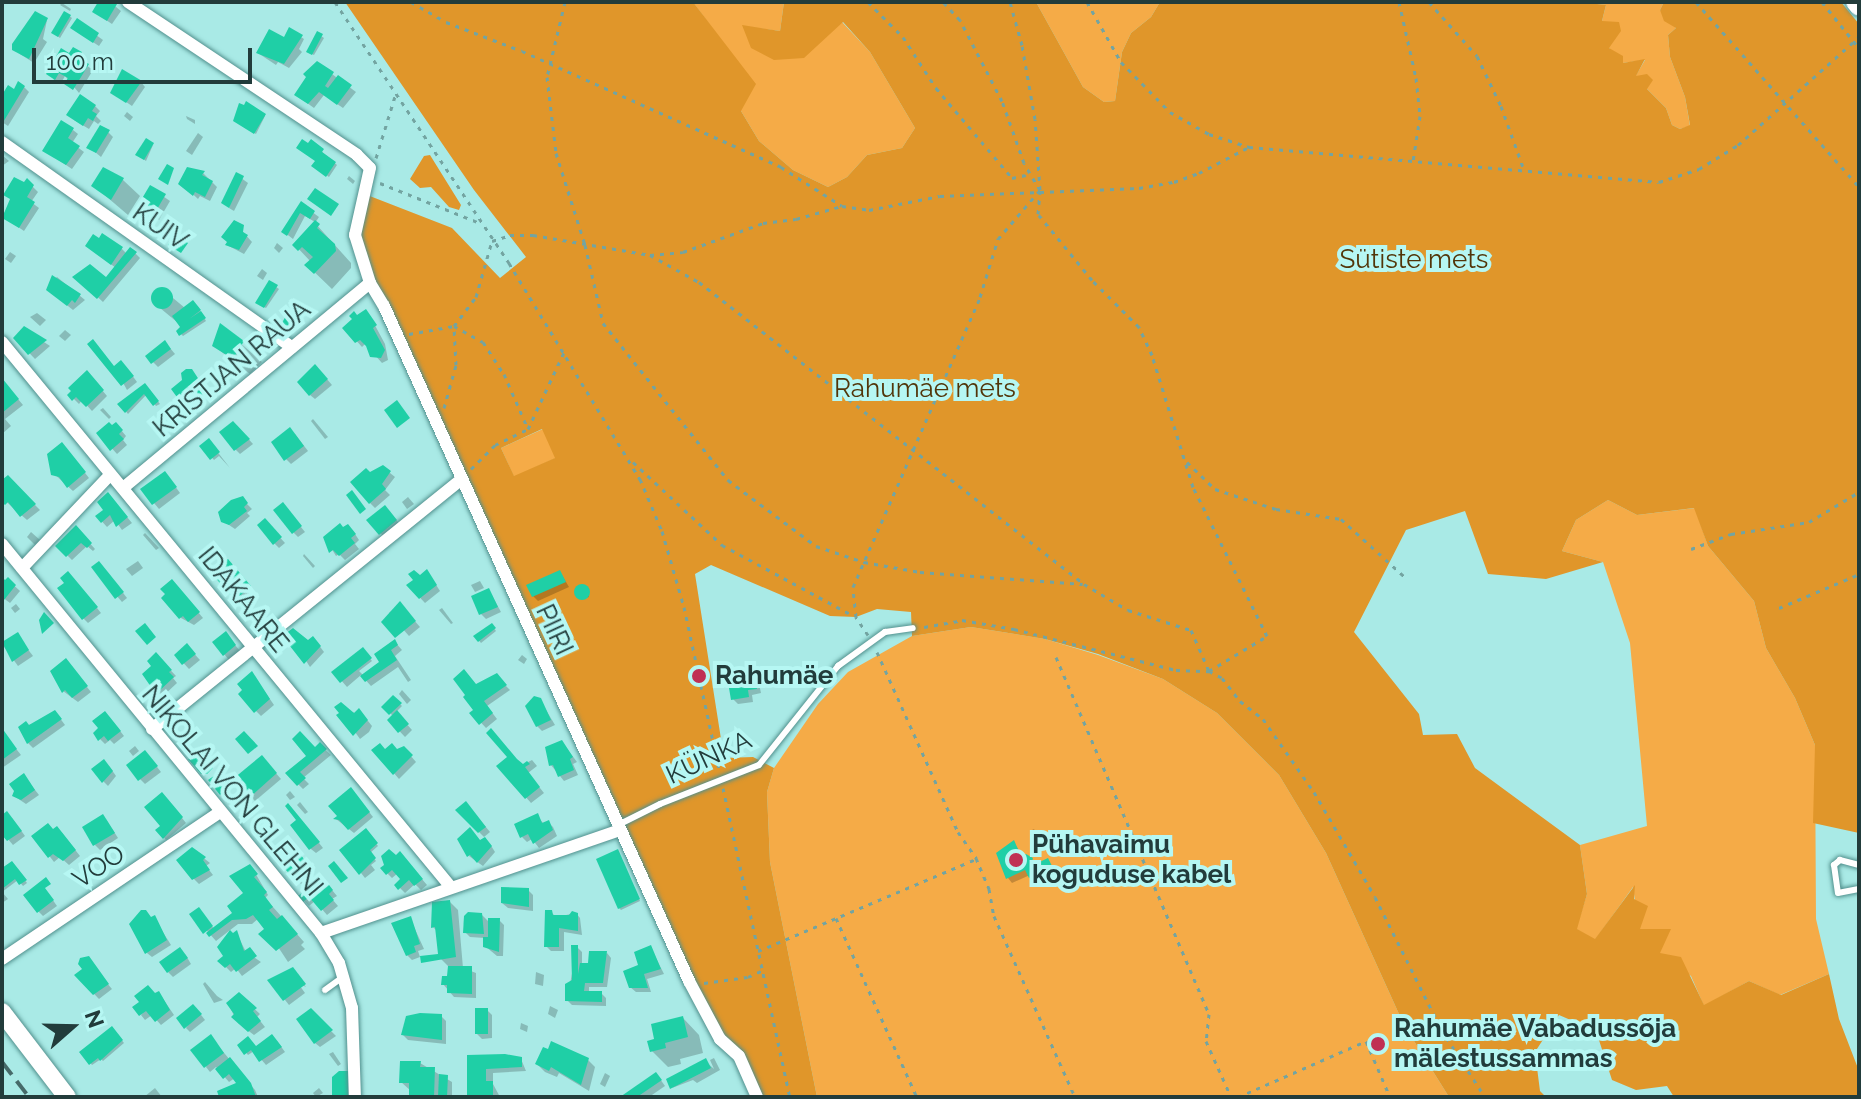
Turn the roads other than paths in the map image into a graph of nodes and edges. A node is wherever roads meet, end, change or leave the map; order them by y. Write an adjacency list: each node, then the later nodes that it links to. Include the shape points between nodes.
1 (128, 2): 3 (street, PIIRI, via 357,155 368,174 355,235)
2 (2, 142): 5 (street, KUIV)
3 (370, 283): 5 (street, KRISTJAN RAUA); 7 (street, PIIRI)
4 (2, 342): 6 (street, IDAKAARE)
5 (292, 347): 8 (street, KRISTJAN RAUA)
6 (110, 475): 8 (street, IDAKAARE); 10 (street)
7 (461, 480): 12 (street); 15 (street, PIIRI)
8 (123, 488): 12 (street, IDAKAARE)
9 (2, 544): 10 (street, NIKOLAI VON GLEHNI)
10 (22, 568): 13 (street, NIKOLAI VON GLEHNI)
11 (913, 628): 15 (lane, KÜNKA, via 871,640 823,683 759,765 660,804)
12 (255, 649): 13 (street); 17 (street, IDAKAARE)
13 (152, 729): 14 (street, NIKOLAI VON GLEHNI)
14 (220, 812): 19 (street, NIKOLAI VON GLEHNI); 20 (street, VOO)
15 (619, 827): 17 (street, KÜNKA); 26 (street, PIIRI, via 691,986 720,1039 739,1056)
16 (1859, 865): 18 (lane, via 1840,860 1834,865 1838,893)
17 (450, 886): 19 (street, KÜNKA)
18 (1859, 889)
19 (321, 933): 21 (street, NIKOLAI VON GLEHNI)
20 (2, 959)
21 (344, 976): 22 (lane); 25 (street, NIKOLAI VON GLEHNI, via 352,1008)
22 (325, 990)
23 (2, 1012): 24 (street)
24 (67, 1097)
25 (355, 1097)
26 (757, 1097)

